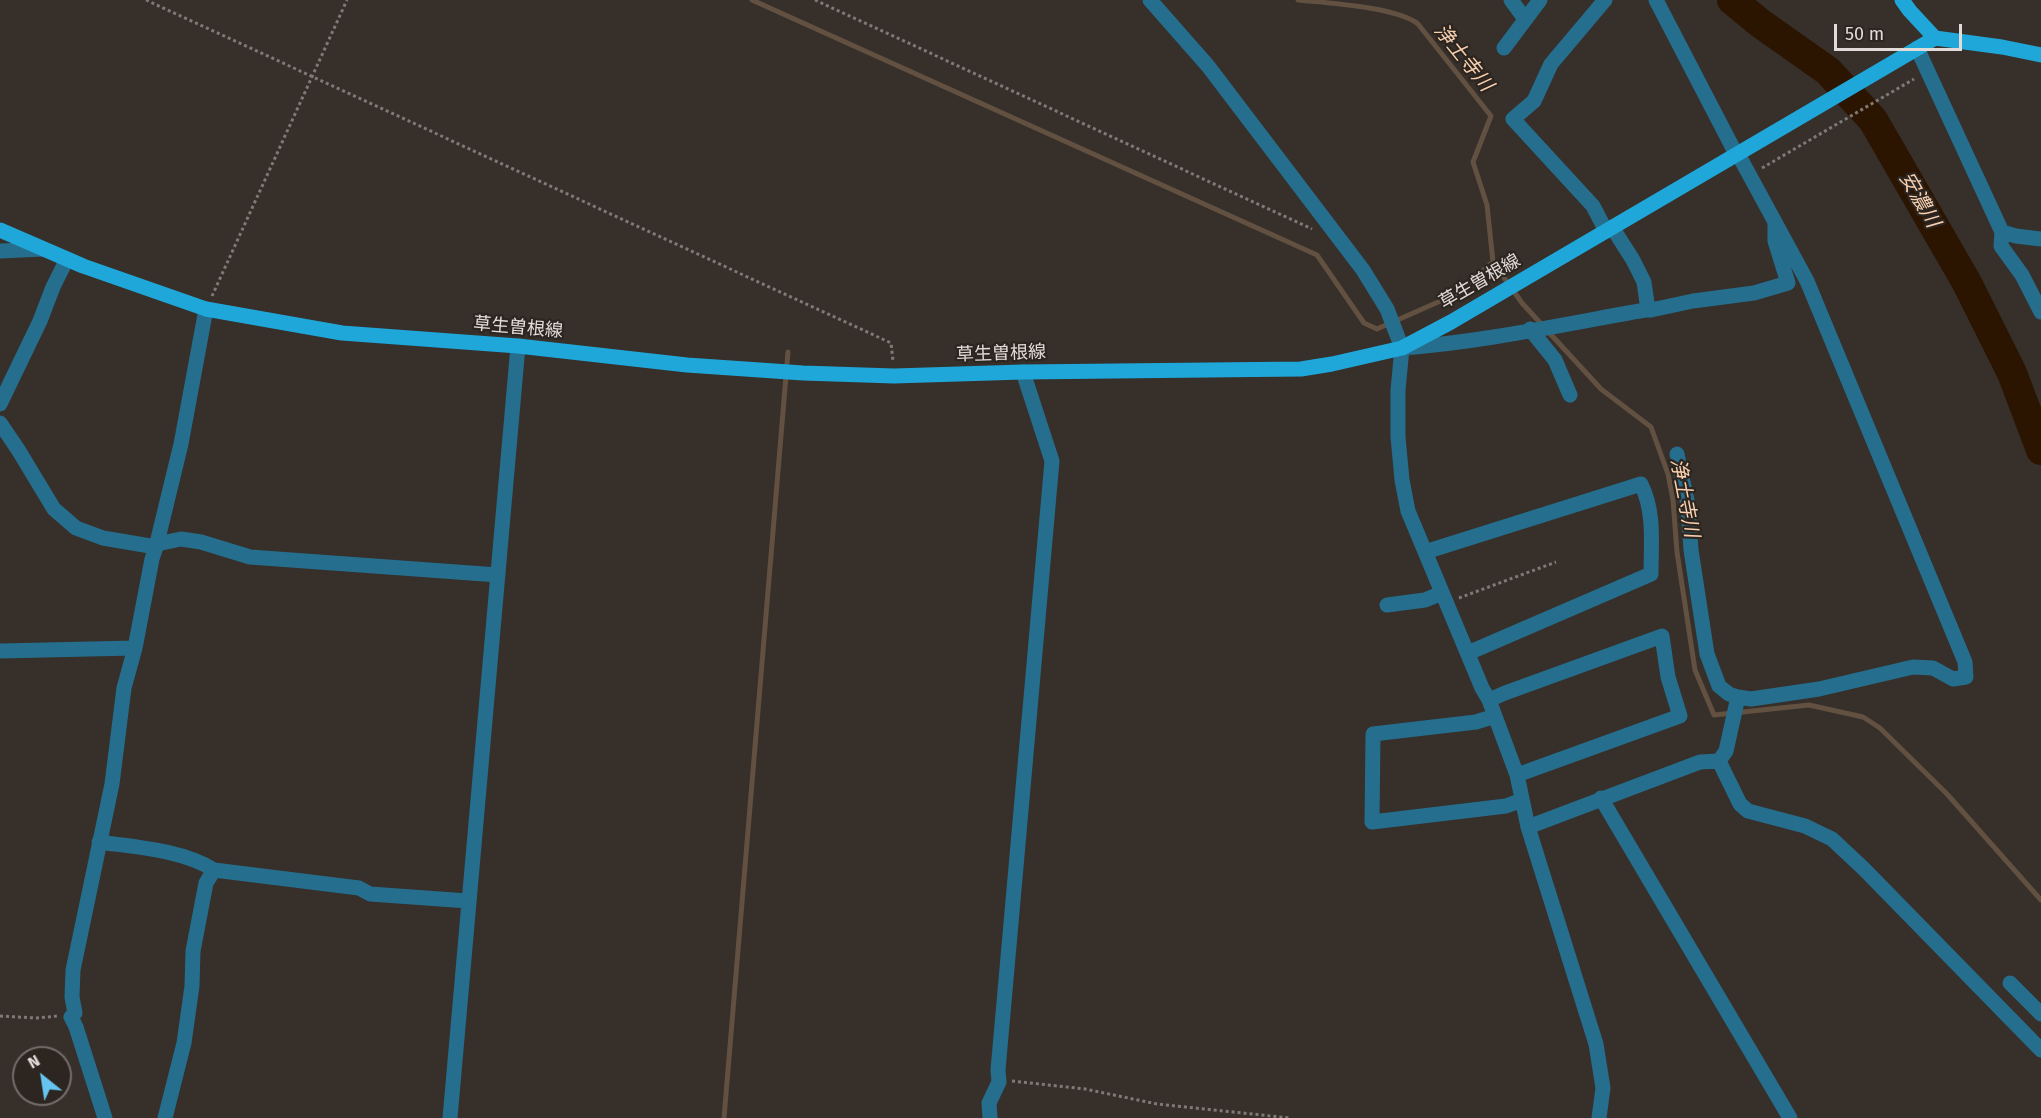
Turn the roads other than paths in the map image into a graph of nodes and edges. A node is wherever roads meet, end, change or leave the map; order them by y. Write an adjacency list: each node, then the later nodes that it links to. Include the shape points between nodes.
1 (1150, 0): 26 (street, via 1208,66 1363,270 1387,309)
2 (1511, 0): 7 (street)
3 (1540, 0): 7 (street)
4 (1605, 0): 14 (street, via 1551,64 1534,100 1513,119 1593,206)
5 (1656, 0): 12 (street)
6 (1902, 0): 8 (main road)
7 (1525, 19): 9 (street)
8 (1935, 38): 10 (main road, 草生曽根線); 11 (main road)
9 (1504, 48)
10 (1912, 52): 12 (main road, 草生曽根線); 16 (street, via 1927,71)
11 (2041, 54)
12 (1737, 154): 13 (street); 14 (main road, 草生曽根線)
13 (1775, 221): 22 (street, via 1774,241 1788,283 1754,293); 40 (street, via 1812,292 1965,662 1966,677 1953,679 1933,668 1913,667 1819,689)
14 (1609, 229): 22 (street, via 1644,282); 26 (main road, 草生曽根線)
15 (0, 230): 18 (main road, 草生曽根線)
16 (2002, 231): 17 (street); 23 (street, via 2001,246)
17 (2041, 240)
18 (43, 249): 19 (street); 20 (main road, 草生曽根線)
19 (0, 251)
20 (67, 259): 21 (main road, 草生曽根線); 29 (street)
21 (206, 309): 25 (main road, 草生曽根線, via 342,333); 32 (street)
22 (1648, 310): 24 (street)
23 (2041, 312)
24 (1531, 329): 26 (street, via 1453,345); 28 (street, via 1555,360)
25 (518, 346): 27 (main road, 草生曽根線, via 803,373 894,376); 34 (street)
26 (1402, 348): 27 (main road, 草生曽根線, via 1301,369); 33 (street, via 1398,390 1402,480 1408,512)
27 (1023, 372): 57 (street, via 1052,461 999,1082 988,1102)
28 (1570, 395)
29 (0, 404)
30 (0, 423): 32 (street, via 54,509 76,528 103,538)
31 (1677, 454): 40 (street, via 1688,505 1707,654 1719,686)
32 (157, 545): 34 (street, via 181,539 250,557); 37 (street)
33 (1425, 552): 35 (street); 39 (street, via 1641,484 1647,497 1651,574)
34 (498, 575): 50 (street)
35 (1444, 598): 36 (street); 39 (street)
36 (1387, 605)
37 (135, 648): 38 (street); 48 (street, via 124,688 112,784)
38 (0, 651)
39 (1468, 653): 41 (street)
40 (1737, 698): 43 (street, via 1726,751)
41 (1489, 700): 42 (street); 44 (street, via 1662,636 1668,677 1680,716)
42 (1495, 716): 44 (street); 46 (street, via 1476,722 1373,734 1372,822 1506,806)
43 (1719, 761): 45 (street, via 1700,762); 53 (street, via 1740,804 1748,811 1805,826 1832,839)
44 (1517, 775): 46 (street)
45 (1601, 798): 47 (street); 59 (street)
46 (1522, 800): 47 (street)
47 (1528, 827): 58 (street, via 1596,1044 1603,1088)
48 (99, 842): 49 (street, via 155,850); 54 (street, via 73,970 75,1013 71,1017)
49 (214, 870): 50 (street, via 359,888 370,894); 55 (street, via 206,883 193,951 184,1043)
50 (468, 901): 56 (street)
51 (2010, 983): 52 (street)
52 (2041, 1014)
53 (2041, 1050)
54 (105, 1118)
55 (165, 1118)
56 (450, 1118)
57 (990, 1118)
58 (1599, 1118)
59 (1791, 1118)

